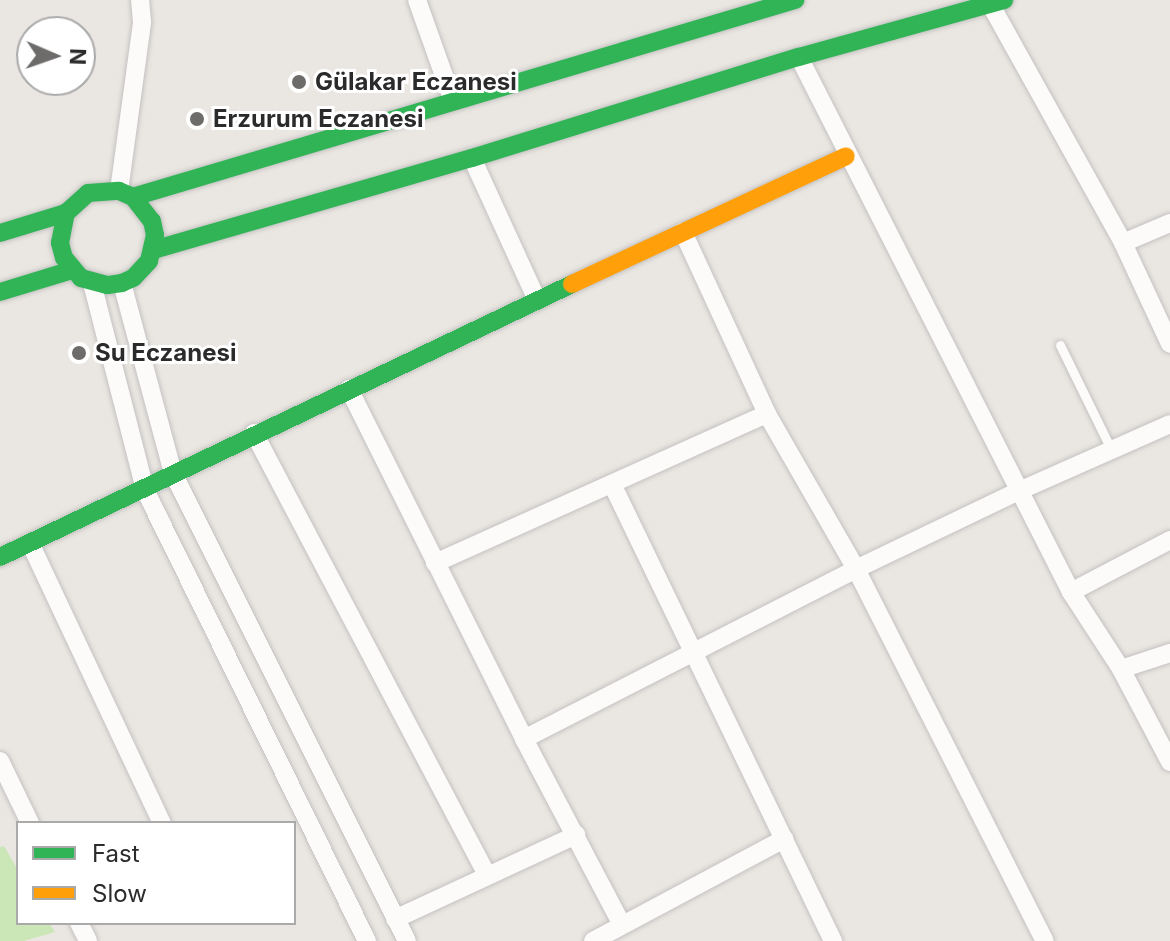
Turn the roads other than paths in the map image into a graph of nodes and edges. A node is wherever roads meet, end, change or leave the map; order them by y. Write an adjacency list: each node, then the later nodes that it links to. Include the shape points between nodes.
1 (140, 0): 9 (street)
2 (417, 0): 6 (street)
3 (795, 0): 6 (street)
4 (994, 1): 5 (street); 14 (street)
5 (799, 57): 7 (street); 8 (street)
6 (453, 101): 9 (street)
7 (846, 156): 12 (street); 31 (street)
8 (472, 158): 15 (street); 20 (street)
9 (126, 194): 10 (street, via 88,193); 15 (street, via 152,221)
10 (66, 213): 13 (street); 16 (street, via 60,243)
11 (1170, 223): 14 (street)
12 (683, 232): 20 (street); 24 (street)
13 (0, 233)
14 (1123, 243): 21 (street)
15 (153, 250): 18 (street, via 142,270)
16 (72, 270): 17 (street); 19 (street)
17 (92, 283): 18 (street); 30 (street)
18 (122, 283): 28 (street)
19 (0, 292)
20 (537, 300): 23 (street)
21 (1170, 344)
22 (1060, 345): 27 (lane)
23 (349, 389): 26 (street); 35 (street)
24 (767, 414): 29 (street); 36 (street)
25 (1170, 424): 27 (street)
26 (254, 433): 28 (street); 49 (street)
27 (1111, 449): 31 (street)
28 (173, 473): 30 (street); 50 (street)
29 (612, 484): 35 (street); 38 (street)
30 (145, 490): 33 (street); 52 (street)
31 (1019, 491): 36 (street); 37 (street)
32 (1170, 540): 37 (street)
33 (31, 545): 34 (street); 46 (street)
34 (0, 557)
35 (435, 563): 41 (street)
36 (856, 569): 38 (street); 56 (street)
37 (1071, 592): 40 (street)
38 (694, 651): 41 (street); 48 (street)
39 (1170, 653): 40 (street)
40 (1121, 669): 43 (street)
41 (524, 739): 47 (street)
42 (0, 761): 44 (street)
43 (1170, 762)
44 (7, 793): 45 (street)
45 (28, 821)
46 (161, 821)
47 (576, 835): 49 (street); 51 (street)
48 (784, 839): 51 (street); 55 (street)
49 (487, 874): 50 (street)
50 (395, 919): 53 (street)
51 (622, 925): 54 (street)
52 (367, 941)
53 (407, 941)
54 (593, 941)
55 (833, 941)
56 (1045, 941)

